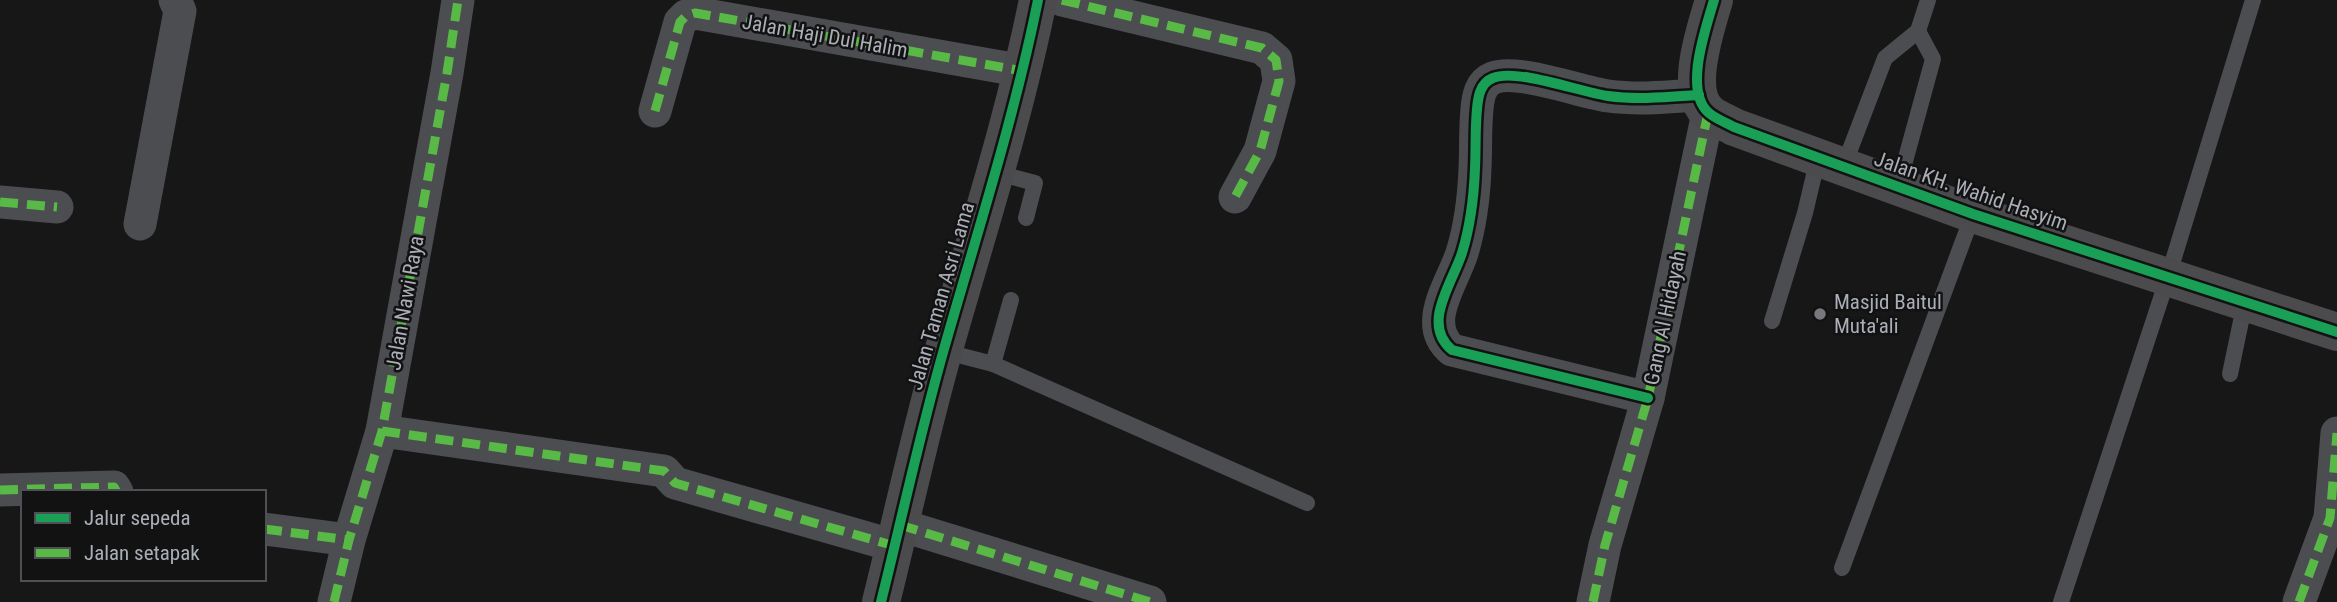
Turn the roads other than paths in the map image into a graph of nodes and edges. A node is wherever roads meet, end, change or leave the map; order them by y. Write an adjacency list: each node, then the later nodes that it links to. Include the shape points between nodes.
1 (175, 0): 20 (street, via 180,11)
2 (458, 0): 30 (street, Jalan Nawi Raya)
3 (1038, 0): 9 (street, Jalan Taman Asri Lama)
4 (1062, 0): 15 (street, via 1262,48 1276,60 1279,81 1260,151)
5 (1714, 0): 10 (street, via 1699,51)
6 (1928, 0): 8 (lane)
7 (2253, 0): 21 (lane)
8 (1918, 31): 12 (lane, via 1885,58); 14 (lane, via 1933,60)
9 (1023, 71): 11 (street, Jalan Haji Dul Halim, via 695,13 681,22); 13 (street, Jalan Taman Asri Lama)
10 (1703, 104): 12 (street, Jalan KH. Wahid Hasyim, via 1734,127); 29 (street, Gang Al Hidayah); 29 (street, via 1608,96 1508,74 1490,79 1480,89 1475,171 1462,252 1439,316 1442,342 1452,351)
11 (655, 111)
12 (1830, 163): 14 (street, Jalan KH. Wahid Hasyim); 24 (lane, via 1805,213)
13 (997, 173): 19 (lane, via 1035,183); 26 (street, Jalan Taman Asri Lama)
14 (1898, 187): 18 (street, Jalan KH. Wahid Hasyim)
15 (1235, 197)
16 (0, 202): 17 (street)
17 (57, 207)
18 (1973, 214): 21 (street, Jalan KH. Wahid Hasyim); 38 (lane)
19 (1026, 218)
20 (140, 224)
21 (2168, 278): 23 (street, Jalan KH. Wahid Hasyim); 43 (lane)
22 (1010, 300): 27 (lane)
23 (2245, 302): 25 (street, Jalan KH. Wahid Hasyim); 28 (lane)
24 (1772, 321)
25 (2335, 328)
26 (943, 351): 27 (lane); 36 (street, Jalan Taman Asri Lama)
27 (993, 363): 34 (lane)
28 (2230, 374)
29 (1648, 398): 42 (street, Gang Al Hidayah)
30 (382, 431): 36 (street, via 664,471 676,483); 37 (street, Jalan Nawi Raya)
31 (2337, 433): 44 (street, via 2330,518)
32 (0, 490): 33 (street)
33 (116, 490)
34 (1307, 503)
35 (266, 529): 37 (street)
36 (897, 535): 40 (street, Jalan Taman Asri Lama); 41 (street)
37 (349, 540): 39 (street, Jalan Nawi Raya)
38 (1842, 568)
39 (334, 602)
40 (881, 602)
41 (1150, 602)
42 (1593, 602)
43 (2061, 602)
44 (2299, 602)

